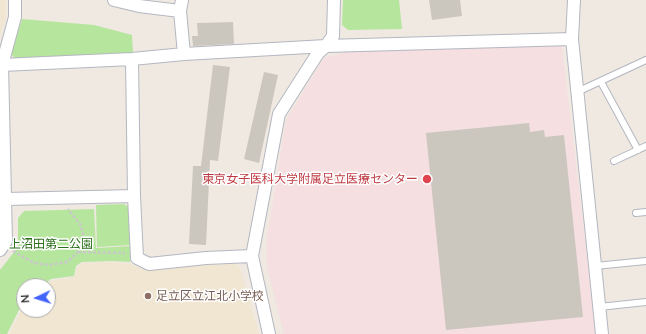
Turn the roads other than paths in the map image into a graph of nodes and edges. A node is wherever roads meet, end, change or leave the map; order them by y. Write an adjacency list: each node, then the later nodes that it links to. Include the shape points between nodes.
1 (14, 0): 11 (street, via 15,17)
2 (114, 0): 5 (street, via 139,6)
3 (334, 0): 7 (street, via 333,36)
4 (574, 0): 6 (street)
5 (181, 5): 8 (street)
6 (572, 39): 7 (street); 14 (street)
7 (326, 46): 8 (street); 24 (street, via 318,53 279,114)
8 (184, 54): 9 (street)
9 (132, 59): 11 (street); 19 (street)
10 (644, 61): 12 (lane); 13 (lane)
11 (2, 65): 17 (street)
12 (646, 68)
13 (601, 82): 14 (lane); 16 (lane)
14 (577, 92): 26 (street)
15 (646, 146): 16 (lane)
16 (638, 150): 18 (lane)
17 (2, 151): 20 (street)
18 (614, 160)
19 (134, 196): 20 (street); 24 (street, via 137,258 149,264)
20 (6, 199): 23 (street, via 6,241)
21 (646, 212): 22 (lane)
22 (636, 213)
23 (3, 249)
24 (252, 256): 29 (street)
25 (646, 261): 26 (lane)
26 (595, 266): 28 (street)
27 (646, 302): 28 (lane)
28 (599, 307): 30 (street)
29 (269, 334)
30 (602, 334)

